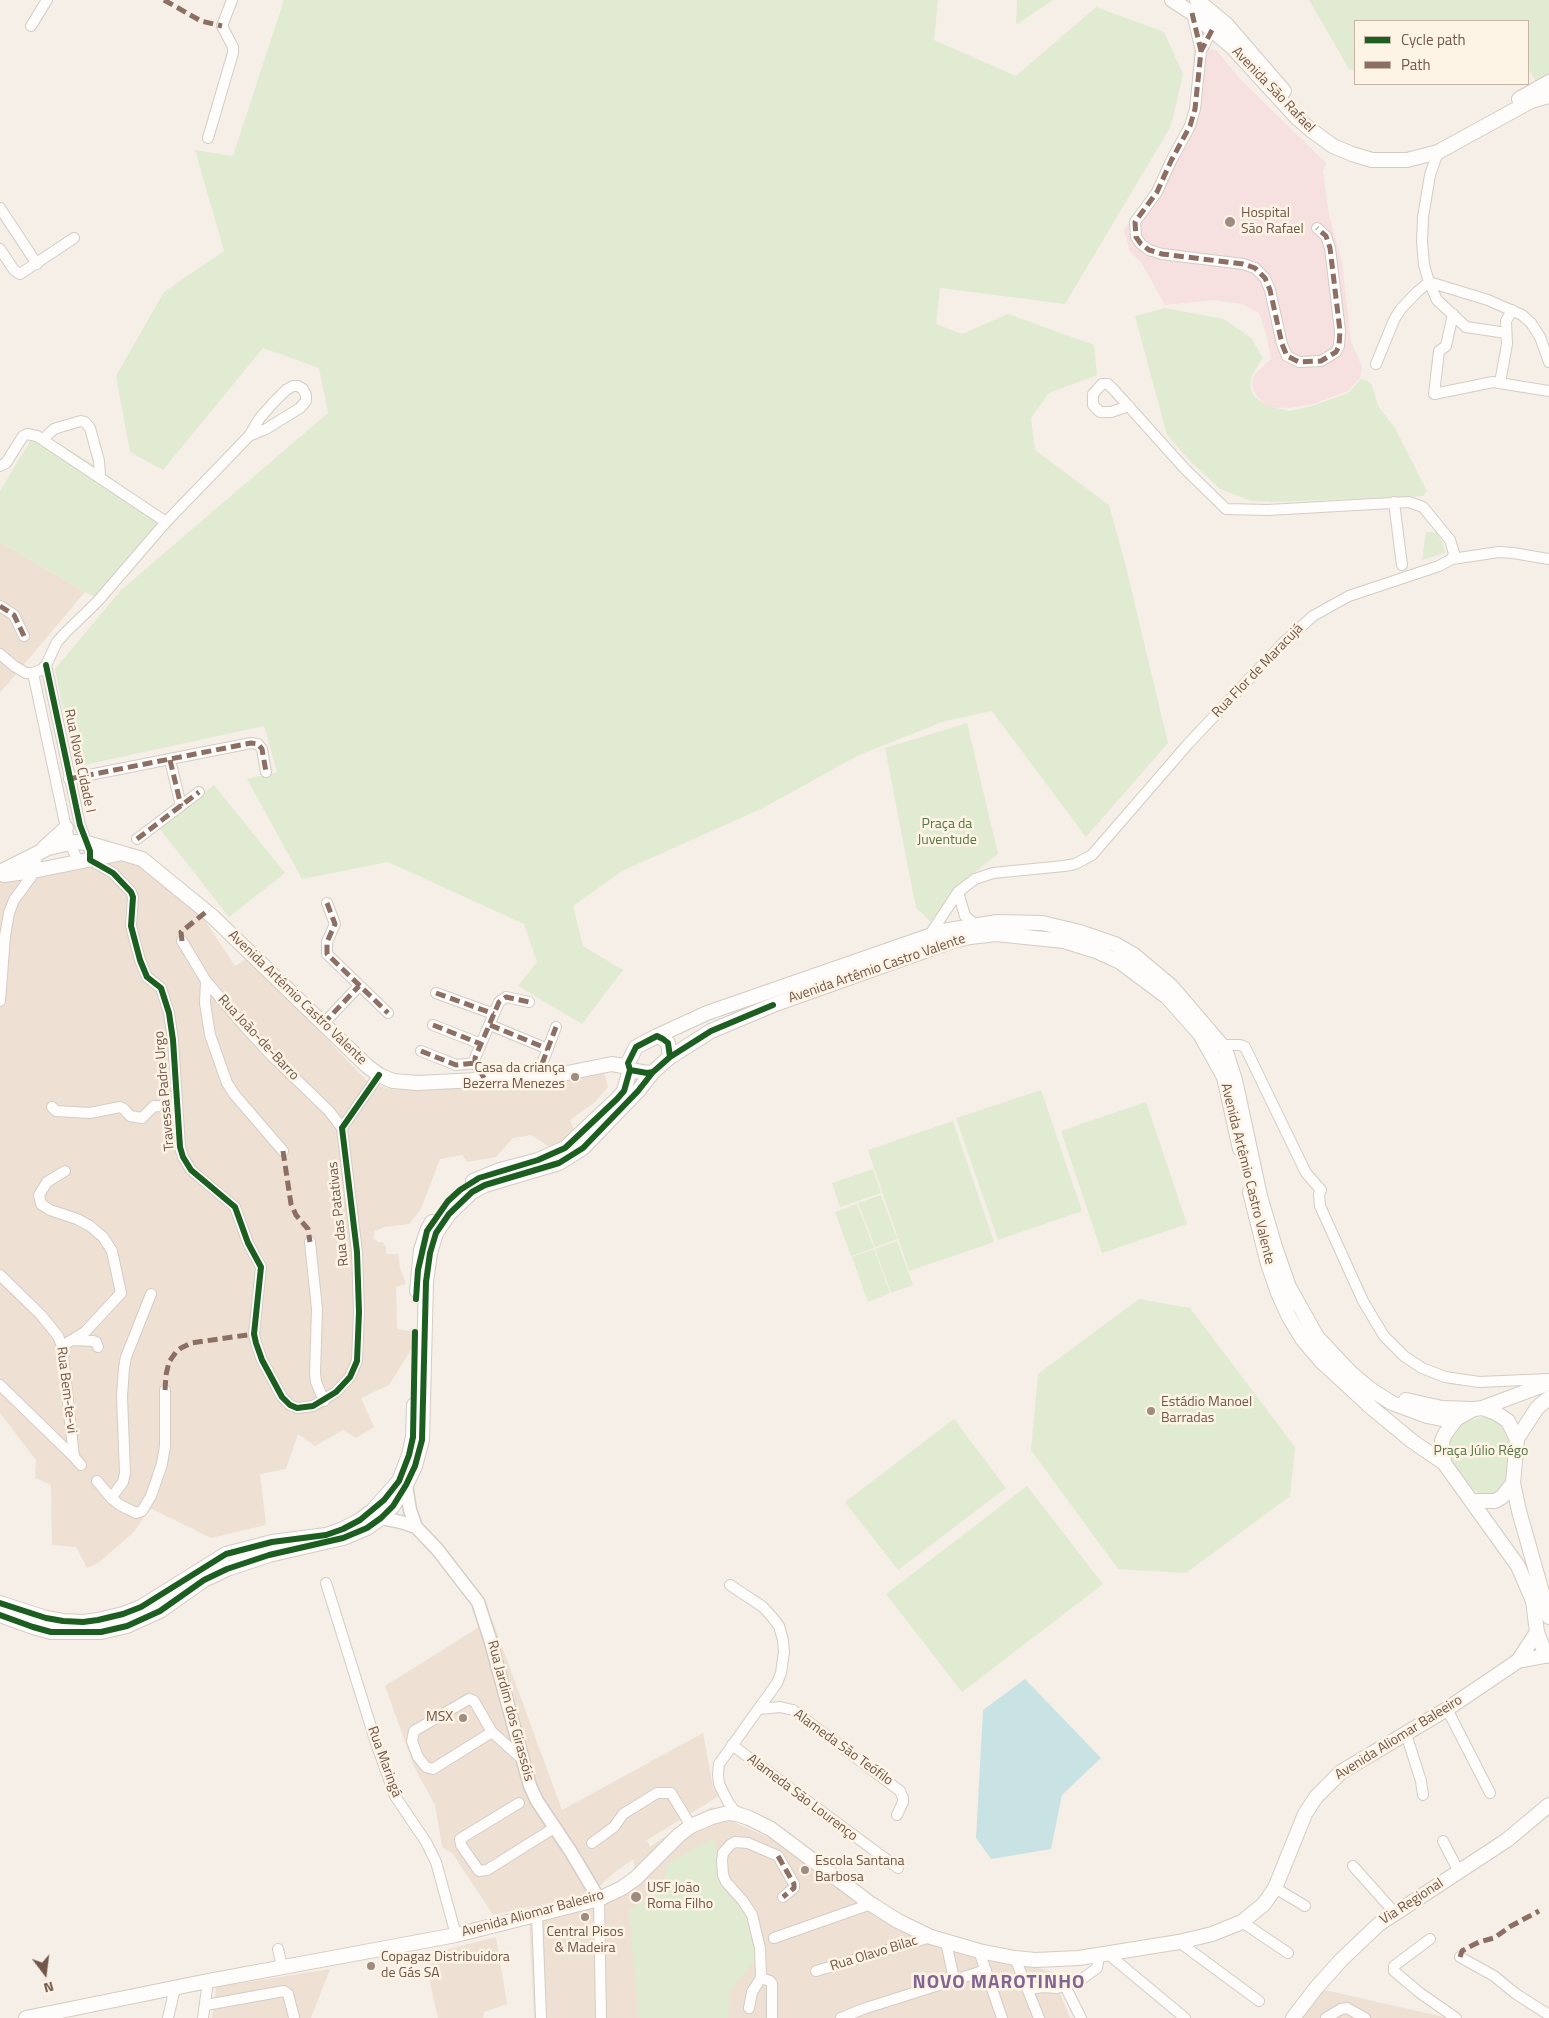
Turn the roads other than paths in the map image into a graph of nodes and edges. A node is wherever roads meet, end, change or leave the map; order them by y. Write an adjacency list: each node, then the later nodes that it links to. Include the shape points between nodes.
1 (47, 0): 6 (street)
2 (232, 0): 11 (street, via 222,30 233,47 233,53)
3 (1172, 0): 5 (main road, Avenida São Rafael)
4 (1197, 0): 9 (main road, Avenida São Rafael, via 1227,25 1316,124 1344,142 1365,149 1400,153 1427,148)
5 (1192, 13): 7 (main road, Avenida São Rafael); 8 (street)
6 (31, 26)
7 (1212, 30): 8 (street); 12 (main road, Avenida São Rafael, via 1239,54 1298,119 1333,146 1366,158 1390,161)
8 (1201, 51): 14 (street, via 1190,126 1157,192 1135,222 1136,236 1141,244 1162,254 1255,268 1265,278 1270,290 1287,356 1298,362 1321,360 1336,352 1340,331 1330,248 1326,236)
9 (1549, 82)
10 (1549, 96): 12 (main road, Avenida São Rafael, via 1531,101)
11 (208, 138)
12 (1438, 152): 18 (street, via 1422,217 1423,257)
13 (0, 208): 17 (street)
14 (1317, 228)
15 (74, 238): 17 (street)
16 (0, 249): 17 (street, via 17,273 24,273)
17 (37, 264)
18 (1429, 282): 19 (street); 20 (street, via 1437,300); 23 (street, via 1400,310)
19 (1512, 310): 21 (street, via 1506,320); 22 (street, via 1531,323)
20 (1453, 314): 21 (street, via 1466,327); 24 (street, via 1446,346 1439,351 1434,394 1483,383)
21 (1506, 333): 24 (street, via 1506,354)
22 (1549, 362)
23 (1376, 364)
24 (1500, 383): 25 (street)
25 (1549, 391)
26 (1129, 406): 31 (street, via 1185,470 1226,509 1268,510)
27 (249, 436): 27 (street, via 304,404 306,395 303,389 293,386 286,390 259,419); 32 (street)
28 (43, 439): 29 (street, via 31,434 22,436); 30 (street); 30 (street, via 60,427 85,422 90,428)
29 (0, 466)
30 (100, 476): 32 (street)
31 (1394, 502): 33 (street, via 1417,504 1429,513 1450,540 1454,553); 35 (street)
32 (166, 522): 39 (street, via 97,602 57,642)
33 (1452, 559): 34 (street, Rua Flor de Maracujá, via 1498,552); 56 (street, Rua Flor de Maracujá, via 1350,596 1313,616 1297,629 1188,744 1092,855 1075,864 983,875)
34 (1549, 559)
35 (1402, 565)
36 (0, 606): 37 (street, via 14,615)
37 (24, 636)
38 (0, 654): 40 (street, via 19,669)
39 (46, 665): 40 (street); 44 (street, Rua Nova Cidade I)
40 (33, 673): 42 (street, Rua Nova Cidade I)
41 (170, 760): 43 (street, via 251,743 262,749); 44 (street); 46 (street)
42 (56, 772): 44 (street); 47 (street, Rua Nova Cidade I)
43 (266, 772)
44 (68, 775): 47 (street, Rua Nova Cidade I)
45 (199, 792): 46 (street)
46 (181, 806): 48 (street)
47 (73, 827): 49 (street, Rua Nova Cidade I); 50 (street, Rua Nova Cidade I); 51 (main road)
48 (137, 839)
49 (70, 843): 50 (main road, Avenida Artêmio Castro Valente); 51 (main road, Avenida Artêmio Castro Valente); 53 (street, Rua Nova Cidade I)
50 (87, 843): 52 (main road, Avenida Artêmio Castro Valente); 53 (street, Rua Nova Cidade I, via 91,854)
51 (38, 854): 54 (street); 55 (main road, Avenida Artêmio Castro Valente)
52 (121, 854): 53 (main road, Avenida Artêmio Castro Valente); 68 (main road, Avenida Artêmio Castro Valente, via 137,857 151,865 213,917)
53 (84, 861): 54 (main road, Avenida Artêmio Castro Valente); 87 (street, Travessa Padre Urgo, via 113,873 131,892 131,926 140,960 147,977 161,988 169,1013 174,1040)
54 (33, 871): 55 (main road, Avenida Artêmio Castro Valente); 64 (street, via 9,913)
55 (0, 874)
56 (958, 892): 58 (street, via 965,916); 59 (street, Rua Flor de Maracujá)
57 (326, 903): 62 (street, via 335,924 327,942 327,954)
58 (976, 925): 59 (main road); 75 (main road, via 1042,923 1115,944 1134,955 1171,986)
59 (929, 936): 72 (main road, via 700,1016)
60 (182, 941): 61 (street, Rua João-de-Barro)
61 (206, 981): 88 (street, Rua João-de-Barro, via 274,1058 330,1111); 89 (street, via 204,992 210,1035 227,1083)
62 (359, 986): 66 (street); 68 (street)
63 (436, 993): 67 (street)
64 (0, 1000)
65 (529, 1002): 67 (street, via 506,997 499,1002)
66 (388, 1013)
67 (494, 1014): 69 (street)
68 (323, 1024): 84 (main road, Avenida Artêmio Castro Valente)
69 (490, 1024): 73 (street); 76 (street)
70 (433, 1025): 73 (street)
71 (556, 1027): 76 (street)
72 (656, 1036): 74 (main road); 78 (main road, via 668,1044)
73 (481, 1044): 79 (street)
74 (636, 1046): 81 (main road, Avenida Artêmio Castro Valente); 82 (main road, via 629,1057)
75 (1223, 1047): 98 (street, via 1240,1045 1245,1048 1306,1174 1322,1190 1320,1206 1363,1301 1384,1336 1404,1356 1445,1377 1479,1382); 100 (main road, Avenida Artêmio Castro Valente, via 1235,1080 1260,1196 1289,1288 1317,1337)
76 (548, 1050): 80 (street)
77 (421, 1051): 79 (street, via 456,1065)
78 (670, 1057): 83 (main road); 108 (main road, Avenida Artêmio Castro Valente, via 710,1031 773,1005 901,958 970,937 996,934 1064,941 1120,962 1167,997 1200,1034 1223,1074 1270,1270 1303,1340 1372,1408)
79 (475, 1063): 85 (street)
80 (542, 1064)
81 (584, 1069): 82 (main road, Avenida Artêmio Castro Valente, via 612,1064); 85 (main road, Avenida Artêmio Castro Valente, via 538,1077)
82 (629, 1069): 83 (main road); 119 (main road, via 624,1091 573,1142 538,1160 478,1178 448,1201 427,1231 418,1270 413,1437 399,1481 372,1511 343,1529 226,1554 141,1607 123,1614 83,1622 63,1621)
83 (653, 1072): 112 (main road, via 575,1154 543,1169 485,1185 472,1192 449,1214 436,1233 426,1282 423,1431 415,1466)
84 (379, 1075): 85 (main road, Avenida Artêmio Castro Valente, via 417,1083); 88 (street)
85 (484, 1078)
86 (52, 1107): 87 (street, via 56,1111 90,1113 120,1107 130,1116 142,1118 154,1106)
87 (177, 1107): 103 (street, Travessa Padre Urgo, via 180,1147 187,1165 235,1207 261,1267 254,1334 274,1384 282,1397 297,1408)
88 (342, 1128): 97 (street, Rua das Patativas, via 357,1252)
89 (283, 1151)
90 (65, 1171): 94 (street, via 47,1182 39,1195 41,1204 90,1226 103,1238 112,1251 121,1293)
91 (310, 1242): 103 (street, via 317,1309 315,1373)
92 (0, 1275): 95 (street, Rua Bem-te-vi, via 41,1315)
93 (151, 1294): 113 (street, via 126,1357 122,1397 125,1473 123,1482)
94 (73, 1340): 95 (street); 96 (street, via 93,1341)
95 (62, 1346): 107 (street, Rua Bem-te-vi)
96 (98, 1346)
97 (357, 1361): 103 (street, Travessa Padre Urgo, via 355,1370 344,1384)
98 (1549, 1381): 104 (main road)
99 (0, 1385): 107 (street)
100 (1370, 1389): 104 (main road, via 1442,1408); 105 (main road, Avenida Artêmio Castro Valente, via 1392,1403 1423,1414)
101 (165, 1390): 113 (street, via 165,1446 150,1496 142,1511 136,1514)
102 (1549, 1398): 106 (main road, via 1536,1408)
103 (324, 1401)
104 (1478, 1409): 105 (main road); 106 (main road, via 1508,1420)
105 (1456, 1419): 108 (main road, via 1442,1441)
106 (1517, 1439): 111 (main road)
107 (74, 1457): 109 (street)
108 (1444, 1463): 114 (main road, Avenida Artêmio Castro Valente)
109 (81, 1465)
110 (96, 1482): 113 (street)
111 (1513, 1482): 114 (main road, via 1502,1498 1480,1503); 121 (main road)
112 (406, 1485): 115 (main road); 116 (street, Rua Jardim dos Girassóis)
113 (111, 1498)
114 (1472, 1501): 122 (main road, Avenida Artêmio Castro Valente, via 1518,1566 1532,1601)
115 (381, 1518): 116 (street); 120 (main road, via 343,1538 269,1554 227,1569 204,1580 160,1611 127,1626 101,1632 51,1632)
116 (416, 1527): 130 (street, Rua Jardim dos Girassóis, via 478,1602)
117 (326, 1583): 152 (street, Rua Maringá, via 376,1743 396,1796 436,1862)
118 (730, 1585): 125 (street, via 763,1607 779,1626 783,1640 784,1652 777,1683)
119 (0, 1603)
120 (0, 1615)
121 (1549, 1617)
122 (1537, 1632): 123 (main road, Avenida Artêmio Castro Valente); 124 (main road)
123 (1547, 1656): 124 (main road, Avenida Aliomar Baleeiro)
124 (1518, 1661): 126 (main road, Avenida Aliomar Baleeiro)
125 (759, 1709): 129 (street); 136 (street, Alameda São Teófilo, via 780,1707 793,1710 900,1791 903,1802)
126 (1447, 1709): 128 (main road, Avenida Aliomar Baleeiro); 131 (street)
127 (492, 1732): 127 (street, via 474,1701 466,1699 411,1736 415,1752 426,1767 434,1769); 130 (street)
128 (1406, 1734): 132 (street, via 1421,1781); 144 (main road, Avenida Aliomar Baleeiro, via 1351,1766 1316,1797 1300,1825)
129 (732, 1745): 135 (street, via 719,1764 718,1774 723,1793); 142 (street, Alameda São Lourenço)
130 (521, 1758): 138 (street, Rua Jardim dos Girassóis, via 537,1801)
131 (1490, 1793)
132 (1422, 1795)
133 (519, 1803): 138 (street, via 460,1839 478,1870 487,1870)
134 (1549, 1806): 143 (main road, Via Regional, via 1507,1840)
135 (737, 1814): 137 (main road, Avenida Aliomar Baleeiro, via 720,1814); 147 (main road, Avenida Aliomar Baleeiro, via 771,1829)
136 (897, 1815)
137 (692, 1826): 140 (street, via 671,1793 657,1793 623,1814 614,1828); 146 (main road, Avenida Aliomar Baleeiro, via 636,1878)
138 (554, 1828): 146 (street, Rua Jardim dos Girassóis)
139 (1443, 1841): 143 (street)
140 (592, 1843)
141 (1353, 1866): 149 (street)
142 (898, 1868)
143 (1459, 1872): 149 (main road, Via Regional)
144 (1275, 1888): 148 (street); 151 (main road, Avenida Aliomar Baleeiro, via 1264,1904)
145 (782, 1897): 167 (street, via 794,1888 794,1884 778,1856 748,1843 735,1842 723,1853 726,1882 752,1915 760,1948)
146 (599, 1899): 150 (main road, Avenida Aliomar Baleeiro); 182 (street)
147 (871, 1904): 153 (main road, Avenida Aliomar Baleeiro); 154 (street)
148 (1305, 1906)
149 (1395, 1913): 189 (main road, Via Regional, via 1341,1960)
150 (537, 1915): 152 (main road, Avenida Aliomar Baleeiro); 181 (street)
151 (1242, 1922): 157 (main road, Avenida Aliomar Baleeiro, via 1222,1931); 160 (street)
152 (456, 1935): 164 (main road, Avenida Aliomar Baleeiro)
153 (931, 1937): 156 (main road, Avenida Aliomar Baleeiro); 166 (street, Rua Olavo Bilac)
154 (774, 1938)
155 (1430, 1939): 192 (street, via 1394,1966 1394,1971)
156 (946, 1942): 159 (main road, Avenida Aliomar Baleeiro); 168 (street)
157 (1179, 1942): 161 (main road, Avenida Aliomar Baleeiro); 173 (street)
158 (278, 1949): 164 (street)
159 (979, 1951): 163 (main road, Avenida Aliomar Baleeiro); 165 (street)
160 (1288, 1953)
161 (1103, 1955): 163 (main road, Avenida Aliomar Baleeiro, via 1054,1960); 170 (street, via 1092,1972); 188 (street)
162 (1460, 1957): 176 (street, via 1494,1976)
163 (1015, 1958): 172 (street)
164 (282, 1967): 169 (main road, Avenida Aliomar Baleeiro)
165 (986, 1970): 168 (street); 185 (street)
166 (816, 1971)
167 (761, 1978): 175 (street, via 752,1992); 183 (street, via 772,1982)
168 (954, 1979): 184 (street)
169 (208, 1981): 171 (main road, Avenida Aliomar Baleeiro); 174 (street)
170 (1064, 1986): 172 (street); 187 (street)
171 (174, 1988): 178 (main road, Avenida Aliomar Baleeiro); 179 (street)
172 (1028, 1989): 186 (street)
173 (1259, 2001)
174 (206, 2005): 177 (street, via 284,1991 288,1994); 180 (street)
175 (749, 2008)
176 (1549, 2015)
177 (294, 2017)
178 (26, 2018)
179 (168, 2018)
180 (204, 2018)
181 (541, 2018)
182 (601, 2018)
183 (772, 2018)
184 (841, 2018)
185 (1001, 2018)
186 (1039, 2018)
187 (1080, 2018)
188 (1185, 2018)
189 (1293, 2018)
190 (1326, 2018): 191 (street, via 1347,2008)
191 (1365, 2018)
192 (1456, 2018)

